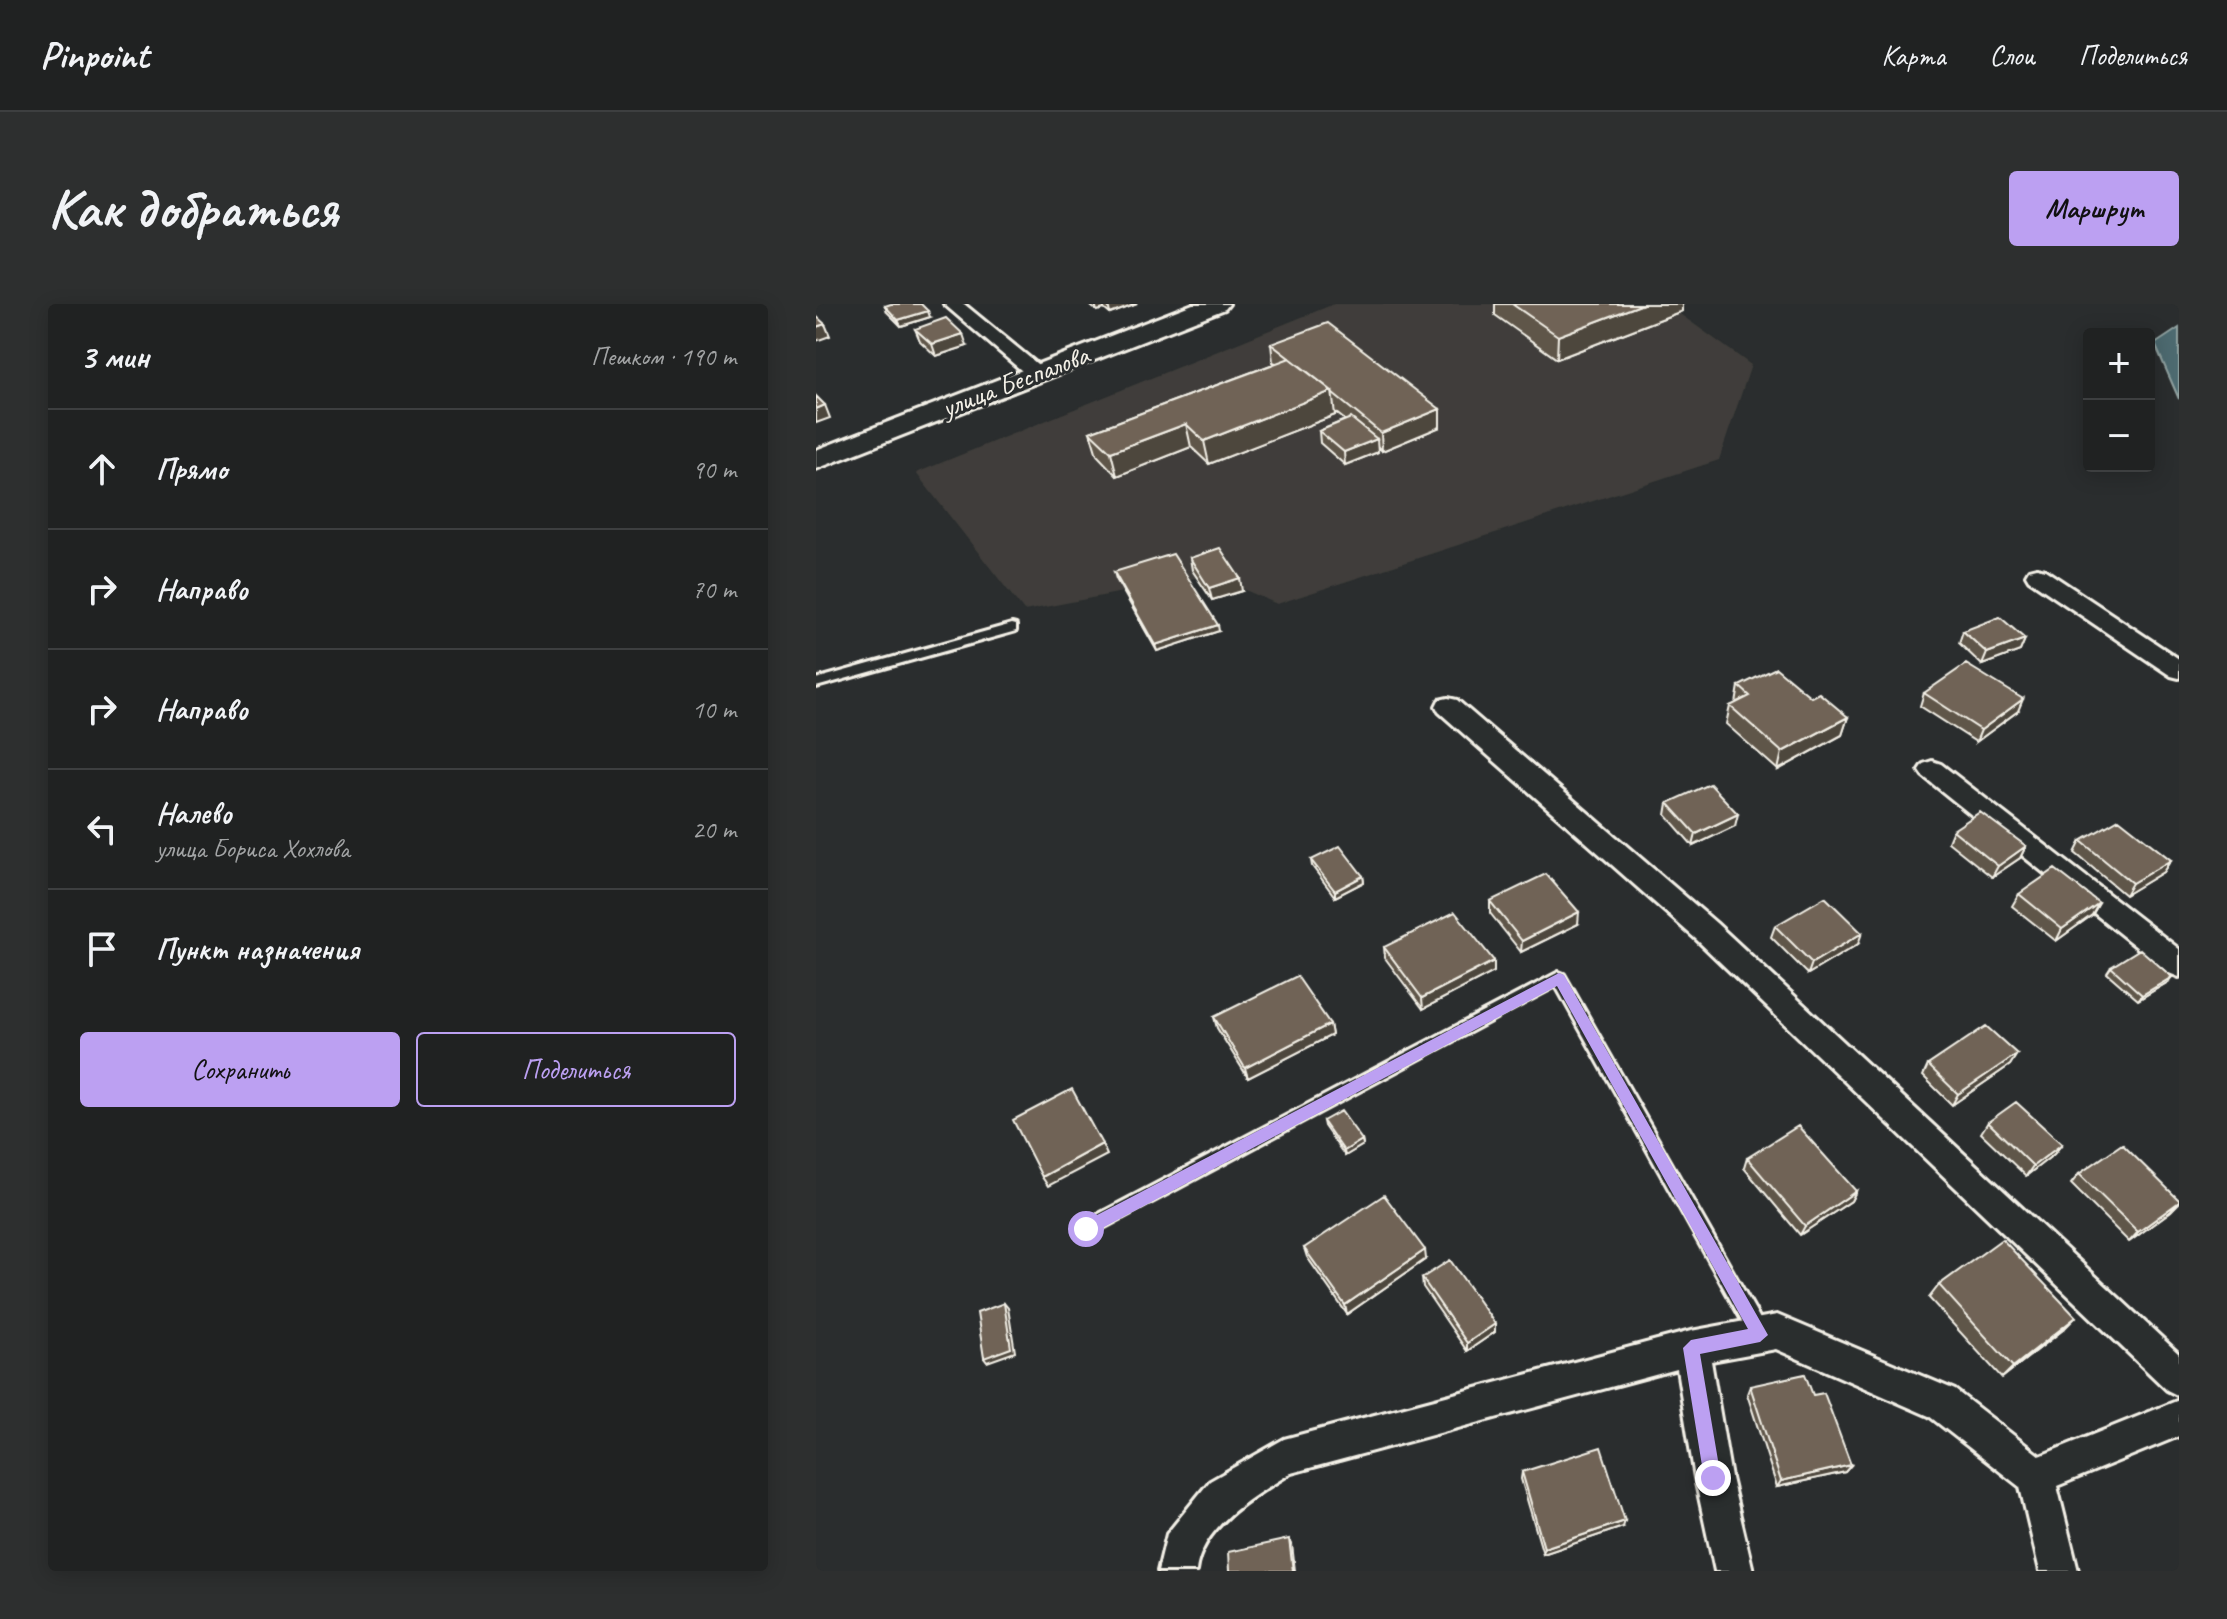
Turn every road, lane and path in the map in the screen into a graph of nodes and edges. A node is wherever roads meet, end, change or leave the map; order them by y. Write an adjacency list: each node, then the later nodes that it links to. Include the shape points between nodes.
1 (953, 304): 3 (street)
2 (1216, 304): 3 (main road, улица Беспалова)
3 (1035, 372): 4 (main road, улица Беспалова)
4 (816, 460)
5 (2037, 575): 7 (street)
6 (1012, 628): 8 (lane)
7 (2179, 670)
8 (816, 683)
9 (1448, 706): 15 (street, via 1706,931)
10 (1932, 770): 11 (street)
11 (2179, 965)
12 (1086, 1229): 13 (lane, via 1559,978)
13 (1760, 1335): 14 (street); 17 (street, via 1777,1332 1942,1403)
14 (1691, 1348): 18 (street, via 1284,1457 1223,1494); 19 (street)
15 (2179, 1378)
16 (2179, 1418): 17 (street)
17 (2036, 1476): 20 (street)
18 (1179, 1559)
19 (1734, 1571)
20 (2059, 1571)

